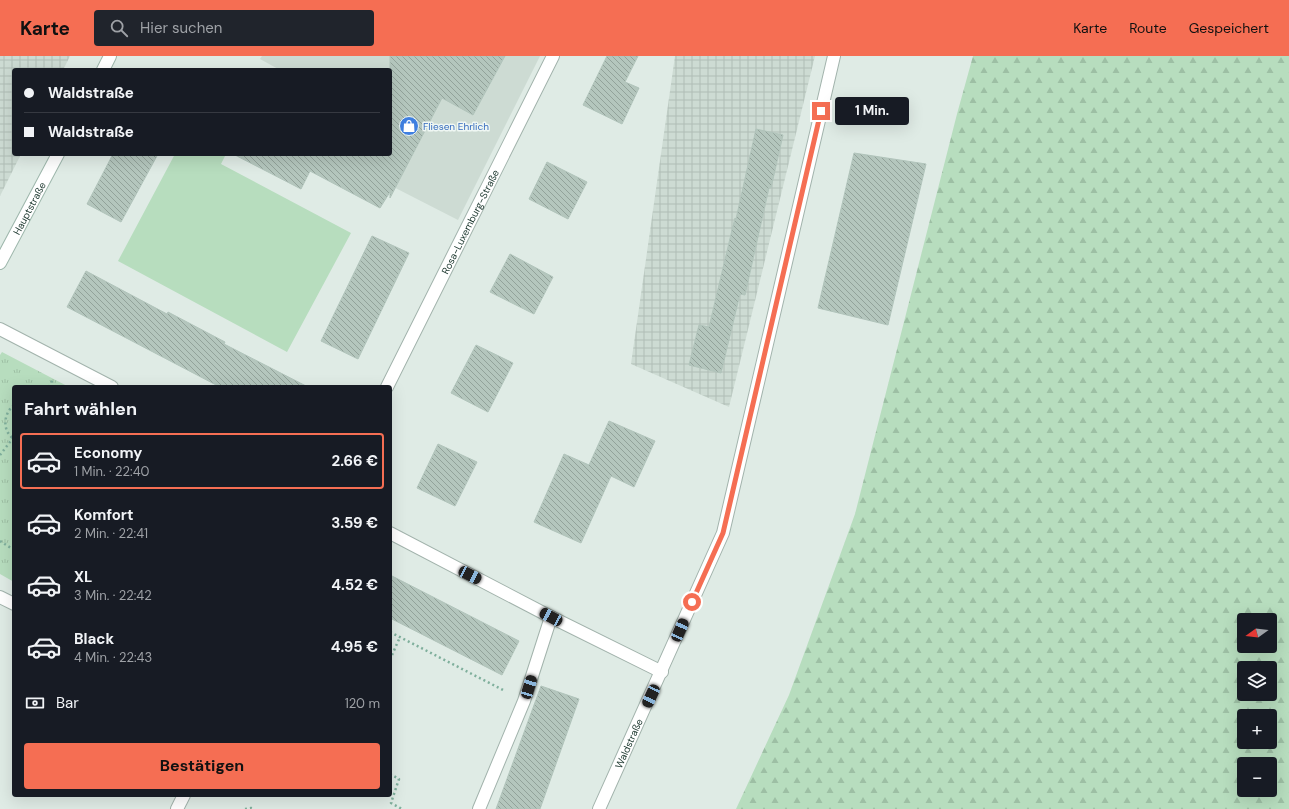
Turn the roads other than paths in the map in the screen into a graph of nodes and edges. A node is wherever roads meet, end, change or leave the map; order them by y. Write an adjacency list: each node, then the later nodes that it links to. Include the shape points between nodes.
1 (110, 56): 4 (street)
2 (553, 56): 9 (street, Rosa-Luxemburg-Straße)
3 (834, 56): 14 (street, Waldstraße, via 723,533)
4 (104, 68)
5 (57, 156): 6 (street, Hauptstraße)
6 (0, 263)
7 (0, 329): 8 (street)
8 (108, 385)
9 (388, 385)
10 (392, 534): 13 (street)
11 (0, 597): 12 (street)
12 (12, 603)
13 (551, 617): 14 (street); 17 (street, via 524,701)
14 (662, 672): 18 (street, Waldstraße)
15 (183, 797): 16 (street)
16 (177, 809)
17 (479, 809)
18 (598, 809)

